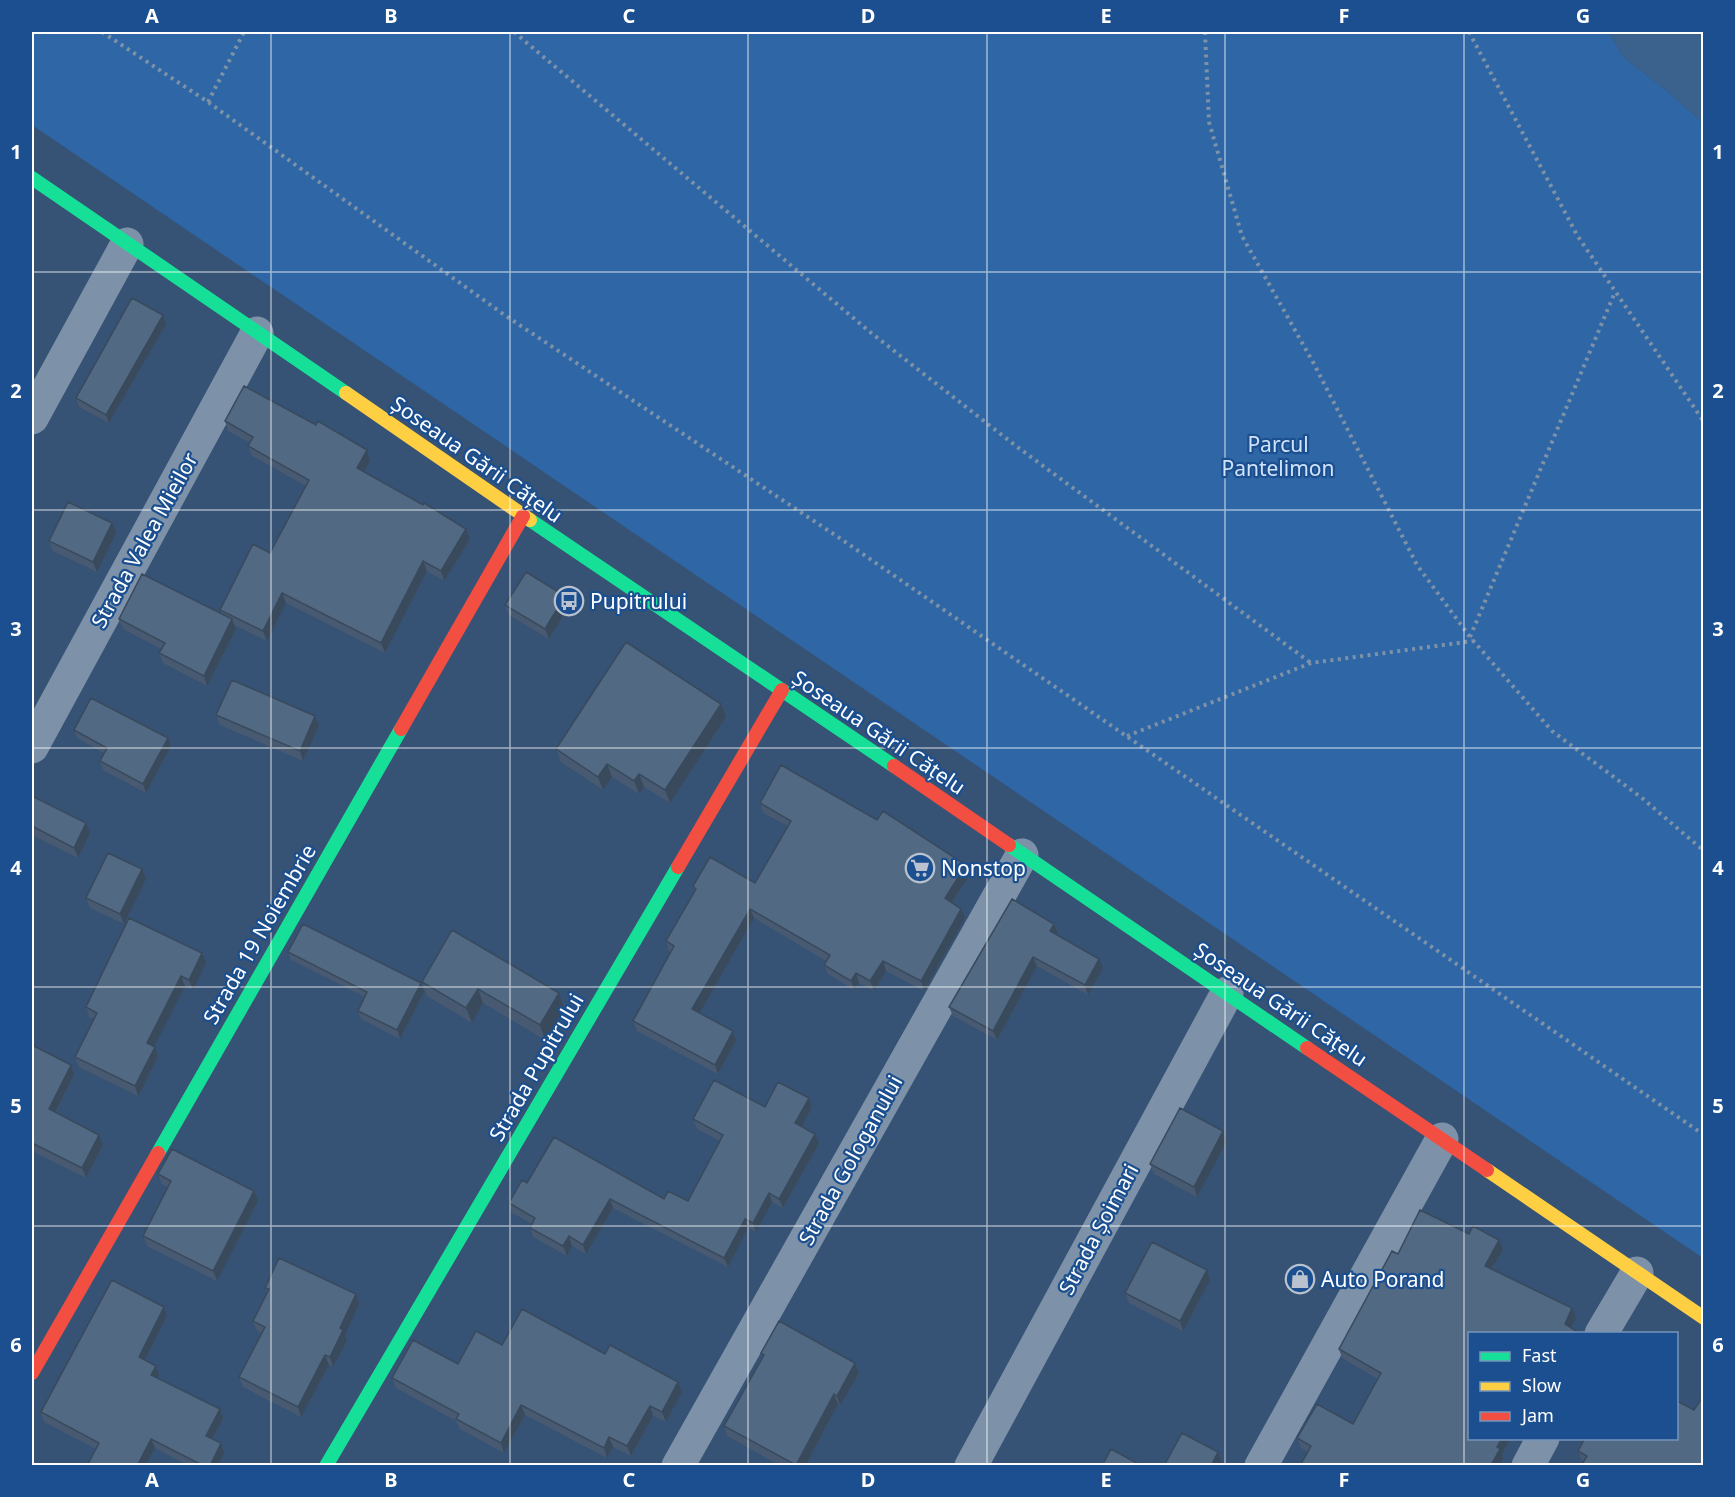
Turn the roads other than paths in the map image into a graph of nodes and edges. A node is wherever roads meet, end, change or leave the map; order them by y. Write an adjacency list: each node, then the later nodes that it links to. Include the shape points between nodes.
1 (32, 178): 2 (main road, Șoseaua Gării Cățelu)
2 (127, 244): 3 (main road, Șoseaua Gării Cățelu); 4 (street)
3 (257, 333): 5 (main road, Șoseaua Gării Cățelu); 7 (street, Strada Valea Mieilor)
4 (32, 418)
5 (523, 516): 6 (main road, Șoseaua Gării Cățelu); 14 (main road, Strada 19 Noiembrie)
6 (782, 690): 8 (main road, Șoseaua Gării Cățelu); 16 (main road, Strada Pupitrului)
7 (32, 747)
8 (1022, 855): 9 (main road, Șoseaua Gării Cățelu); 17 (street, Strada Gologanului)
9 (1227, 993): 10 (main road, Șoseaua Gării Cățelu); 18 (street, Strada Șoimari)
10 (1442, 1139): 11 (main road, Șoseaua Gării Cățelu); 19 (street)
11 (1637, 1273): 12 (main road, Șoseaua Gării Cățelu); 13 (street)
12 (1704, 1318)
13 (1602, 1332)
14 (32, 1373)
15 (1542, 1440): 20 (street)
16 (326, 1466)
17 (678, 1466)
18 (971, 1466)
19 (1262, 1466)
20 (1528, 1466)

